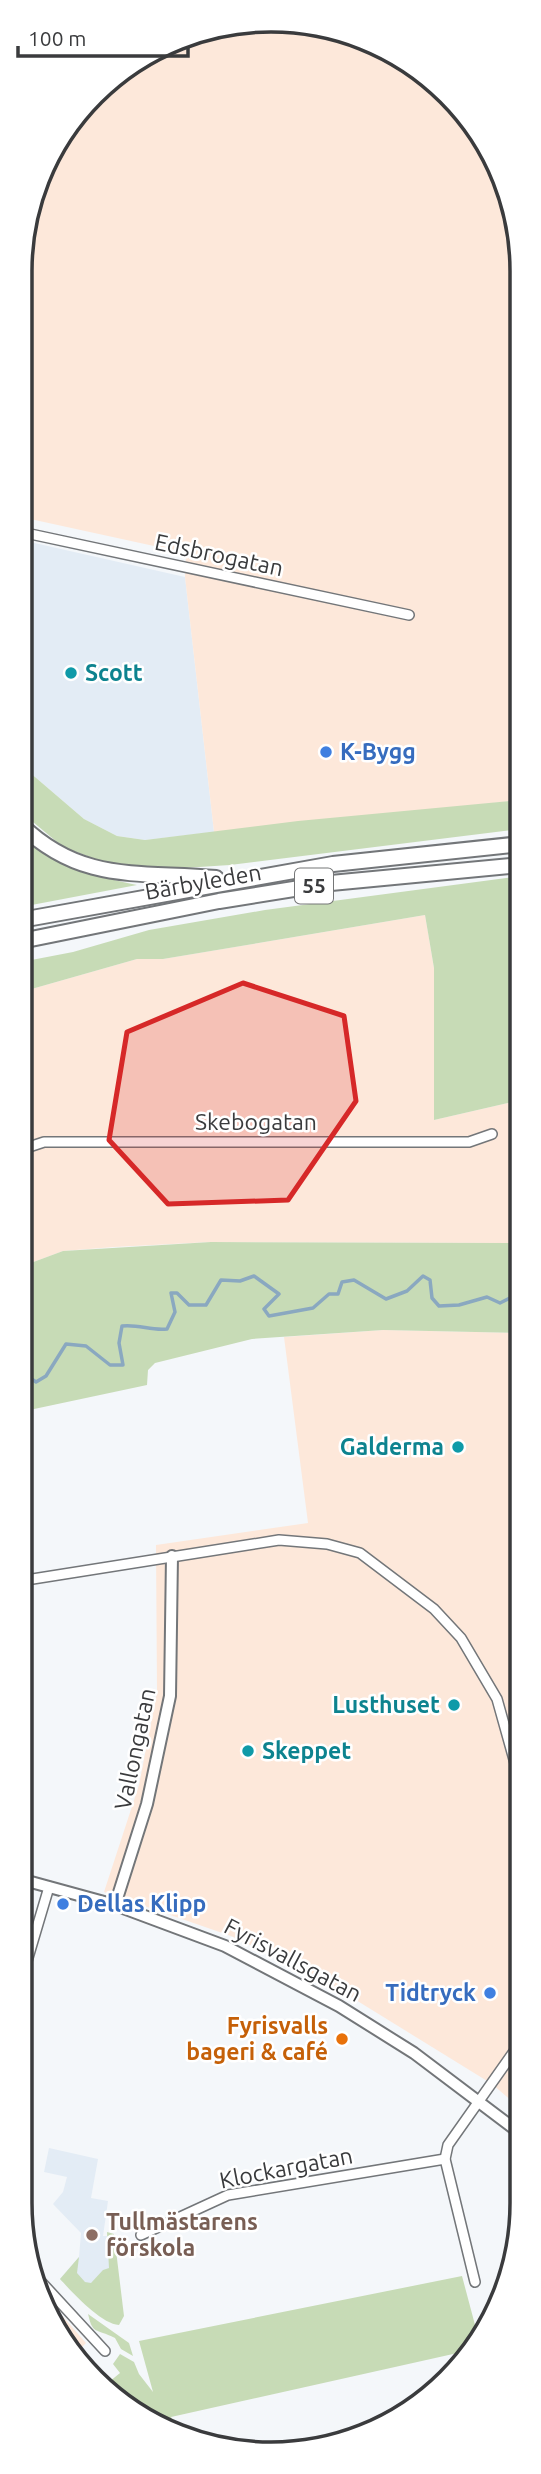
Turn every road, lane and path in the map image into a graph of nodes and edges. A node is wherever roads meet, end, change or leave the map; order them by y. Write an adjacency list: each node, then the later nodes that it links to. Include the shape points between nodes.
1 (32, 535): 2 (street, Edsbrogatan)
2 (409, 615)
3 (32, 833): 6 (main road, via 60,854 100,870)
4 (509, 845): 6 (main road, Bärbyleden / 55)
5 (509, 866): 8 (main road, Bärbyleden / 55, via 331,883)
6 (232, 880): 7 (main road, Bärbyleden / 55)
7 (32, 918)
8 (32, 940)
9 (492, 1134): 10 (street, Skebogatan, via 470,1142 44,1142)
10 (32, 1146)
11 (172, 1556): 12 (street); 13 (street, via 279,1540 327,1544 360,1553 434,1609 461,1638 497,1699); 16 (street, Vallongatan, via 170,1696 147,1804)
12 (32, 1579)
13 (510, 1745)
14 (32, 1882): 15 (street, Fyrisvallsgatan)
15 (49, 1887): 16 (street, Fyrisvallsgatan); 17 (street)
16 (115, 1905): 19 (street, Fyrisvallsgatan, via 212,1940 328,2000)
17 (32, 1944)
18 (510, 2057): 19 (street)
19 (480, 2100): 20 (street, Fyrisvallsgatan); 21 (street, via 449,2145)
20 (510, 2125)
21 (445, 2159): 22 (street, Klockargatan, via 228,2195); 23 (street)
22 (141, 2235)
23 (475, 2282)
24 (48, 2289): 25 (street)
25 (106, 2351)

